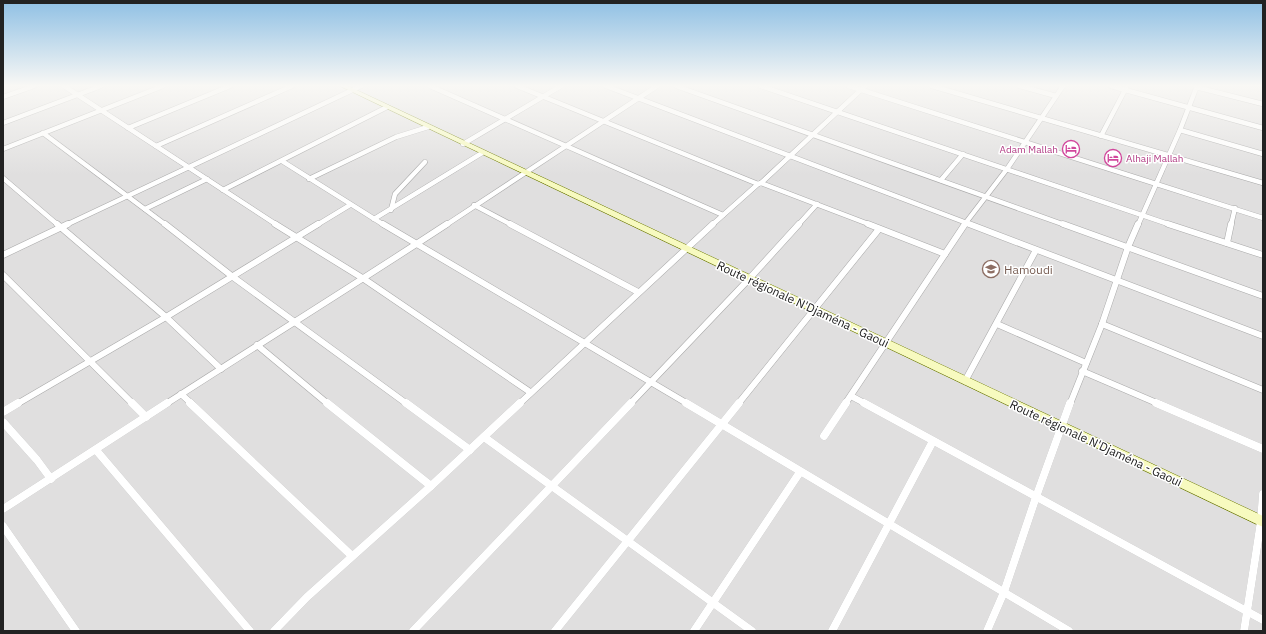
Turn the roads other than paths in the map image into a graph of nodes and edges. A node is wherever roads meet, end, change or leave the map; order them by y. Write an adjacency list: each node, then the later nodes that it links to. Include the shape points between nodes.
1 (21, 116): 26 (street)
2 (88, 116): 31 (street)
3 (110, 116): 28 (street)
4 (158, 116): 28 (street)
5 (225, 116): 36 (street)
6 (299, 116): 46 (street)
7 (370, 116): 44 (street)
8 (405, 116): 27 (street, Route régionale N'Djaména - Gaoui)
9 (495, 116): 24 (street)
10 (512, 116): 24 (street)
11 (590, 116): 25 (street)
12 (612, 116): 25 (street)
13 (684, 116): 43 (street)
14 (758, 116): 32 (street)
15 (832, 116): 32 (street)
16 (847, 116): 40 (street)
17 (947, 116): 34 (street)
18 (1030, 116): 23 (street)
19 (1043, 116): 23 (street)
20 (1112, 116): 33 (street)
21 (1186, 116): 30 (street)
22 (1217, 116): 29 (street)
23 (1041, 119): 33 (street); 34 (street)
24 (505, 120): 35 (street); 37 (street)
25 (604, 121): 37 (street); 53 (street)
26 (3, 122)
27 (428, 127): 35 (street, Route régionale N'Djaména - Gaoui); 51 (street, via 396,137)
28 (128, 128): 36 (street)
29 (1263, 128)
30 (1180, 130): 41 (street); 42 (street)
31 (43, 133): 38 (street); 57 (street)
32 (812, 135): 43 (street); 52 (street)
33 (1101, 136): 42 (street)
34 (1025, 141): 47 (street); 54 (street)
35 (463, 144): 39 (street, Route régionale N'Djaména - Gaoui)
36 (156, 146): 46 (street)
37 (567, 146): 48 (street); 65 (street)
38 (3, 149)
39 (482, 152): 48 (street, Route régionale N'Djaména - Gaoui); 64 (street)
40 (963, 154): 47 (street); 52 (street)
41 (1263, 154)
42 (1169, 155): 54 (street); 55 (street)
43 (789, 156): 53 (street); 69 (street)
44 (282, 161): 51 (street); 56 (street)
45 (425, 162): 64 (street, via 394,194)
46 (189, 168): 50 (street); 57 (street)
47 (1007, 169): 58 (street); 66 (street)
48 (525, 172): 61 (street); 76 (street, Route régionale N'Djaména - Gaoui)
49 (3, 178): 70 (street)
50 (207, 179): 56 (street); 63 (street)
51 (309, 179): 60 (street)
52 (942, 180): 58 (street)
53 (759, 183): 59 (street); 65 (street)
54 (1156, 183): 62 (street); 66 (street)
55 (1263, 183)
56 (223, 190): 72 (street)
57 (128, 196): 63 (street); 70 (street)
58 (985, 196): 69 (street); 75 (street)
59 (817, 204): 71 (street); 84 (street)
60 (350, 205): 67 (street); 72 (street)
61 (474, 205): 74 (street); 86 (street)
62 (1235, 208): 68 (street); 73 (street)
63 (145, 209): 82 (street)
64 (391, 210): 67 (street)
65 (723, 215): 76 (street)
66 (1142, 216): 73 (street); 75 (street)
67 (374, 218): 74 (street)
68 (1263, 218)
69 (966, 223): 77 (street); 78 (street)
70 (62, 227): 79 (street); 89 (street)
71 (880, 229): 78 (street); 88 (street)
72 (296, 238): 82 (street); 83 (street)
73 (1227, 243): 80 (street)
74 (414, 244): 83 (street); 94 (street)
75 (1128, 247): 85 (street); 87 (street)
76 (686, 248): 84 (street, Route régionale N'Djaména - Gaoui); 86 (street)
77 (1036, 250): 85 (street); 91 (street)
78 (945, 254): 95 (street)
79 (3, 255)
80 (1263, 255)
81 (3, 275): 97 (street)
82 (233, 277): 89 (street); 90 (street)
83 (364, 279): 90 (street); 104 (street)
84 (748, 279): 88 (street, Route régionale N'Djaména - Gaoui); 102 (street)
85 (1117, 281): 92 (street); 93 (street)
86 (638, 292): 94 (street)
87 (1263, 296)
88 (814, 310): 95 (street, Route régionale N'Djaména - Gaoui); 110 (street)
89 (166, 317): 97 (street); 99 (street)
90 (293, 322): 96 (street); 116 (street)
91 (997, 324): 98 (street); 101 (street)
92 (1102, 324): 98 (street); 103 (street)
93 (1263, 336)
94 (584, 343): 102 (street); 104 (street)
95 (886, 343): 101 (street, Route régionale N'Djaména - Gaoui); 106 (street)
96 (257, 345): 99 (street); 120 (street)
97 (90, 362): 107 (street); 108 (street)
98 (1086, 363): 100 (street)
99 (222, 369): 105 (street)
100 (1082, 371): 111 (street); 117 (street)
101 (965, 381): 111 (street, Route régionale N'Djaména - Gaoui)
102 (651, 382): 110 (street); 121 (street)
103 (1263, 390)
104 (530, 392): 113 (street)
105 (181, 394): 108 (street); 129 (street)
106 (851, 396): 112 (street); 114 (street)
107 (3, 412)
108 (146, 417): 115 (street)
109 (3, 422): 119 (street)
110 (722, 425): 118 (street); 128 (street)
111 (1062, 426): 123 (street); 125 (street, Route régionale N'Djaména - Gaoui)
112 (824, 436)
113 (484, 437): 116 (street); 121 (street)
114 (933, 441): 123 (street); 126 (street)
115 (96, 450): 119 (street); 135 (street)
116 (470, 450): 120 (street)
117 (1263, 450)
118 (800, 472): 126 (street); 131 (street)
119 (51, 479): 124 (street)
120 (431, 486): 129 (street)
121 (550, 486): 128 (street); 137 (street)
122 (1263, 494): 125 (street)
123 (1036, 497): 130 (street); 132 (street)
124 (3, 509)
125 (1262, 521): 132 (street)
126 (890, 524): 130 (street); 141 (street)
127 (3, 526): 134 (street)
128 (628, 540): 131 (street); 138 (street)
129 (352, 556): 136 (street)
130 (1004, 592): 142 (street); 143 (street)
131 (713, 602): 139 (street); 140 (street)
132 (1248, 612): 133 (street); 144 (street)
133 (1263, 620)
134 (76, 631)
135 (250, 631)
136 (274, 631)
137 (413, 631)
138 (555, 631)
139 (694, 631)
140 (752, 631)
141 (832, 631)
142 (987, 631)
143 (1069, 631)
144 (1244, 631)

